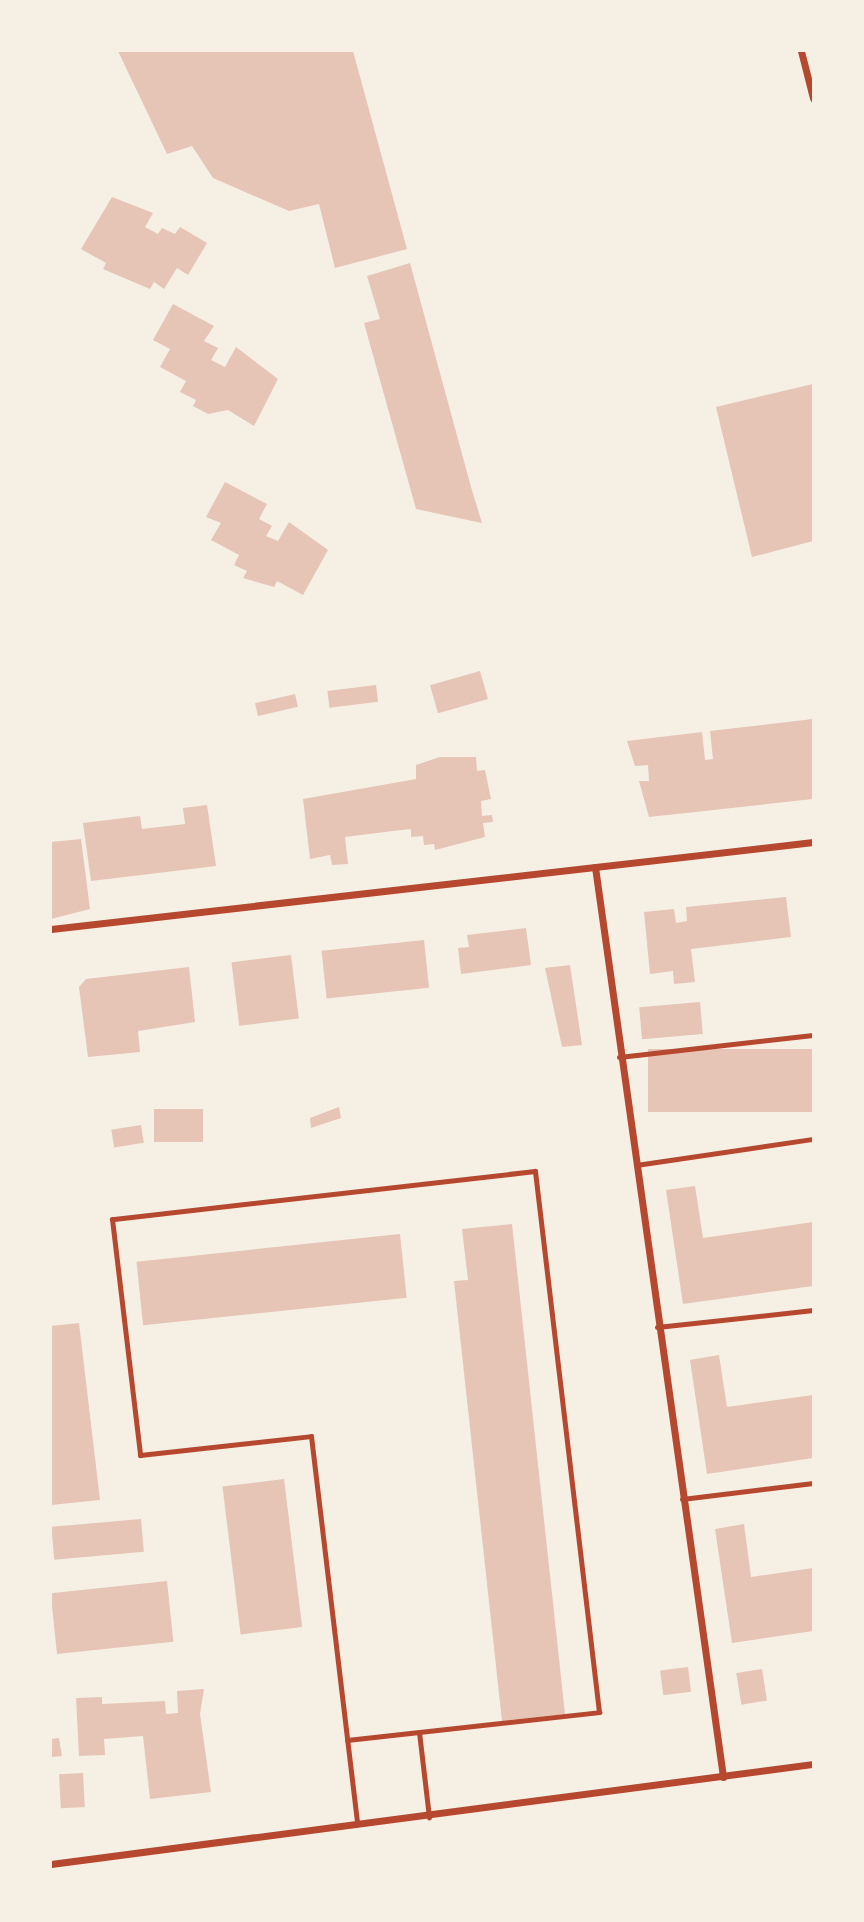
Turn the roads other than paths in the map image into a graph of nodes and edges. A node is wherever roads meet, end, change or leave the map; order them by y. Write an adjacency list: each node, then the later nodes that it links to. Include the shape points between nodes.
1 (801, 51): 2 (street)
2 (813, 98)
3 (813, 842): 4 (street)
4 (595, 867): 5 (street); 7 (street)
5 (51, 929)
6 (813, 1035): 7 (lane)
7 (619, 1057): 9 (street)
8 (813, 1139): 9 (lane)
9 (634, 1165): 11 (street)
10 (813, 1310): 11 (lane)
11 (657, 1327): 13 (street)
12 (813, 1483): 13 (lane)
13 (682, 1499): 17 (street)
14 (419, 1732): 15 (lane); 15 (lane, via 599,1712 536,1171 112,1219 140,1455 311,1436); 18 (lane)
15 (347, 1740): 19 (lane)
16 (813, 1764): 17 (street)
17 (723, 1777): 18 (street)
18 (429, 1817): 19 (street)
19 (357, 1824): 20 (street)
20 (51, 1864)

